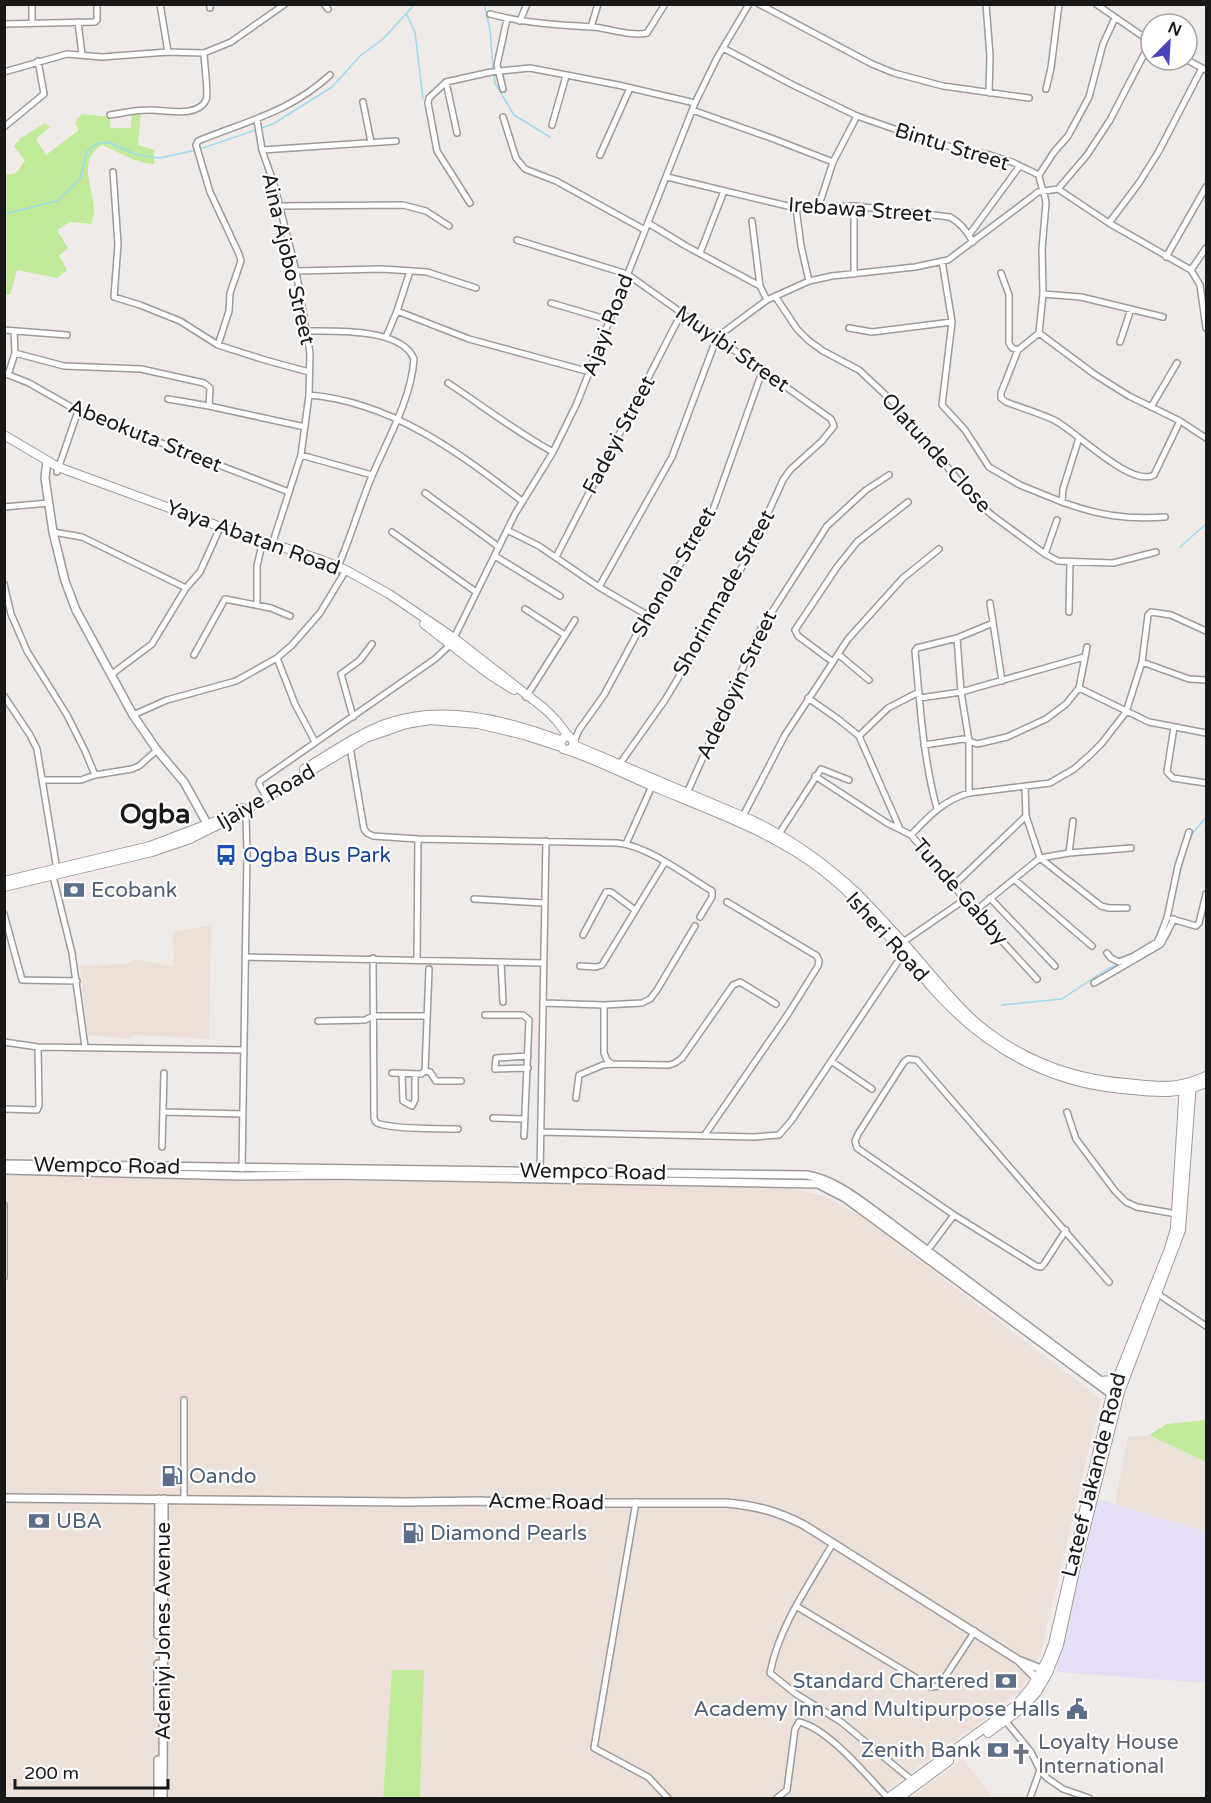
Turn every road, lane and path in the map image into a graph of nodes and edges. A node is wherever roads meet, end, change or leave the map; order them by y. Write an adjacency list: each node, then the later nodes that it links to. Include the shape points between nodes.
1 (32, 4): 18 (street)
2 (97, 4): 17 (street, via 96,21)
3 (160, 4): 23 (street)
4 (285, 4): 24 (street, via 231,42)
5 (527, 4): 16 (street)
6 (598, 4): 20 (street)
7 (664, 4): 20 (street, via 647,33 637,35)
8 (749, 4): 22 (street, Ajayi Road)
9 (759, 4): 37 (street, via 894,73)
10 (986, 4): 37 (street)
11 (1059, 4): 36 (street)
12 (1096, 4): 14 (street)
13 (490, 14): 15 (street)
14 (1114, 18): 21 (street); 55 (street, via 1089,98)
15 (507, 19): 16 (street); 30 (street)
16 (520, 21): 20 (street)
17 (78, 22): 18 (street); 25 (street)
18 (32, 23): 19 (street)
19 (4, 24)
20 (591, 27)
21 (1139, 34)
22 (723, 48): 40 (street, Ajayi Road); 42 (street, Bintu Street)
23 (168, 52): 24 (street); 25 (street)
24 (204, 53): 41 (street, via 204,104 191,111 150,109)
25 (82, 55): 26 (street, via 67,54)
26 (38, 61): 29 (street); 46 (street, via 44,94)
27 (1139, 64): 58 (street, via 1110,120)
28 (1204, 69): 67 (street, via 1159,151)
29 (4, 72)
30 (495, 72): 32 (street, via 530,68); 33 (street); 35 (street)
31 (330, 75): 44 (street, via 308,94)
32 (566, 76): 34 (street); 45 (street)
33 (446, 82): 47 (street); 62 (street, via 428,103 437,151)
34 (630, 88): 40 (street); 51 (street)
35 (503, 89)
36 (1046, 89)
37 (989, 93): 38 (street)
38 (1029, 98)
39 (363, 102): 49 (street)
40 (694, 107): 52 (street); 56 (street, Ajayi Road)
41 (110, 114)
42 (857, 116): 52 (street); 53 (street, Bintu Street)
43 (503, 117): 69 (street, via 516,158 525,169)
44 (258, 122): 50 (street, Aina Ajobo Street); 106 (street, via 198,141 210,192 241,261)
45 (552, 125)
46 (4, 127)
47 (457, 133)
48 (396, 141): 49 (street)
49 (371, 142): 50 (street)
50 (262, 150): 63 (street, Aina Ajobo Street)
51 (600, 155)
52 (833, 162): 61 (street)
53 (1019, 167): 55 (street, Bintu Street); 70 (street)
54 (113, 172): 106 (street, via 118,244 114,297 180,321)
55 (1039, 176): 60 (street)
56 (667, 177): 59 (street, Irebawa Street); 69 (street, Ajayi Road)
57 (1206, 188): 75 (street)
58 (1058, 189): 60 (street); 67 (street)
59 (724, 191): 65 (street, Irebawa Street); 74 (street)
60 (1043, 191): 72 (street); 86 (street)
61 (821, 199)
62 (470, 203)
63 (279, 206): 68 (street, via 403,205 426,212); 78 (street, Aina Ajobo Street)
64 (854, 206): 65 (street, Irebawa Street); 70 (street, Irebawa Street, via 950,218); 82 (street)
65 (796, 208): 83 (street)
66 (752, 221): 84 (street)
67 (1109, 223): 75 (street)
68 (448, 226)
69 (646, 227): 74 (street); 81 (street, Ajayi Road)
70 (969, 235): 72 (street, Irebawa Street)
71 (517, 240): 81 (street, Muyibi Street)
72 (973, 242): 76 (street)
73 (1206, 248): 77 (street)
74 (700, 254): 84 (street)
75 (1166, 256): 77 (street)
76 (942, 261): 82 (street); 95 (street)
77 (1191, 270): 97 (street, via 1200,285)
78 (296, 271): 79 (street); 100 (street, Aina Ajobo Street)
79 (410, 271): 85 (street, via 439,275); 91 (street)
80 (1001, 273): 107 (street, via 1009,295 1009,343)
81 (627, 274): 92 (street, Muyibi Street); 94 (street, Ajayi Road)
82 (854, 274): 83 (street)
83 (809, 281): 87 (street)
84 (760, 286): 88 (street)
85 (476, 288)
86 (1043, 294): 90 (street, via 1081,297); 101 (street)
87 (775, 296): 88 (street); 152 (street, Olatunde Close, via 808,340 859,370 892,402 974,499)
88 (767, 300): 104 (street)
89 (551, 303): 94 (street)
90 (1131, 309): 93 (street); 105 (street)
91 (397, 311): 103 (street); 111 (street, via 469,339)
92 (681, 314): 104 (street, Muyibi Street); 154 (street, Fadeyi Street)
93 (1163, 317)
94 (609, 320): 111 (street, Ajayi Road)
95 (952, 322): 96 (street, via 872,332); 138 (street, via 942,405 965,430 989,467)
96 (849, 328)
97 (1206, 328)
98 (4, 330): 99 (street)
99 (14, 331): 102 (street); 108 (street)
100 (307, 331): 103 (street, via 352,331); 110 (street, Aina Ajobo Street)
101 (1039, 333): 107 (street); 118 (street, via 1094,374)
102 (68, 336)
103 (386, 337): 120 (street, via 408,349 414,359)
104 (717, 337): 112 (street, Muyibi Street); 158 (street, via 672,457)
105 (1120, 342)
106 (219, 345): 110 (street)
107 (1018, 350): 125 (street, via 1001,398 1056,421)
108 (15, 353): 113 (street); 117 (street, via 64,366 141,369 204,383 210,388)
109 (1177, 363): 118 (street)
110 (309, 372): 115 (street, Aina Ajobo Street)
111 (590, 372): 128 (street, Ajayi Road)
112 (762, 372): 122 (street, Muyibi Street, via 831,419); 166 (street, Shonola Street, via 714,507)
113 (6, 374): 119 (street, Abeokuta Street)
114 (448, 383): 128 (street)
115 (309, 395): 120 (street, via 351,402); 123 (street, Aina Ajobo Street)
116 (168, 399): 117 (street)
117 (209, 406): 123 (street)
118 (1151, 407): 121 (street)
119 (78, 411): 131 (street); 134 (street, Abeokuta Street)
120 (397, 420): 132 (street); 136 (street, via 468,460)
121 (1180, 421): 125 (street, via 1150,477 1126,471); 126 (street)
122 (834, 426): 204 (street, Shorinmade Street, via 789,470 750,553 677,680)
123 (305, 427): 129 (street, Aina Ajobo Street)
124 (4, 435): 130 (main road, Yaya Abatan Road)
125 (1079, 438): 138 (street)
126 (1206, 438)
127 (4, 441): 130 (main road, Yaya Abatan Road)
128 (553, 452): 136 (street, Ajayi Road)
129 (301, 455): 132 (street); 134 (street, Aina Ajobo Street)
130 (46, 464): 131 (main road, Yaya Abatan Road); 139 (street)
131 (58, 470): 143 (main road, Yaya Abatan Road); 148 (main road, Yaya Abatan Road)
132 (372, 475): 156 (street)
133 (889, 475): 213 (street, Adedoyin Street, via 866,490 827,526 769,612)
134 (289, 492): 148 (street, Aina Ajobo Street)
135 (425, 493): 149 (street)
136 (522, 501): 144 (street, Ajayi Road)
137 (908, 501): 180 (street, via 857,542 795,630)
138 (1062, 502): 141 (street, via 1110,516)
139 (49, 503): 140 (street); 145 (street)
140 (4, 507)
141 (1165, 516)
142 (1057, 520): 152 (street)
143 (219, 530): 147 (main road, Yaya Abatan Road); 159 (street, via 200,572)
144 (507, 530): 149 (street, Ajayi Road); 154 (street)
145 (53, 532): 159 (street, via 82,537); 182 (street, via 76,610)
146 (392, 532): 160 (street)
147 (262, 544): 148 (main road, Yaya Abatan Road); 163 (street)
148 (272, 545): 156 (main road, Yaya Abatan Road)
149 (499, 547): 153 (street, Ajayi Road)
150 (939, 549): 176 (street, via 903,578)
151 (1156, 552): 155 (street, Olatunde Close, via 1113,563)
152 (1046, 554): 155 (street, Olatunde Close)
153 (495, 556): 160 (street, Ajayi Road); 161 (street)
154 (556, 557): 158 (street)
155 (1070, 563): 165 (street)
156 (341, 570): 173 (main road, Yaya Abatan Road); 179 (street, via 320,613)
157 (4, 584): 205 (street, via 11,614 27,651 71,722)
158 (599, 587): 166 (street)
159 (186, 588): 182 (street, via 152,644)
160 (476, 592): 173 (street, Ajayi Road)
161 (560, 596)
162 (990, 603): 169 (street)
163 (257, 605): 167 (street); 177 (street, via 225,599)
164 (525, 609): 171 (street)
165 (1069, 612)
166 (647, 615): 200 (street, Shonola Street, via 604,694)
167 (290, 616)
168 (575, 620): 171 (street)
169 (993, 623): 172 (street); 185 (street)
170 (1206, 631): 181 (street, via 1154,611 1148,615)
171 (565, 635): 190 (street)
172 (957, 638): 187 (street); 188 (street, via 915,651)
173 (453, 641): 190 (main road, Yaya Abatan Road, via 490,675); 194 (street, via 435,659)
174 (372, 644): 194 (street, via 360,660 341,674)
175 (1087, 647): 178 (street)
176 (838, 654): 180 (street); 183 (street)
177 (194, 655)
178 (1084, 657): 185 (street); 186 (street)
179 (277, 658): 193 (street, via 236,681 167,700); 199 (street)
180 (833, 662): 191 (street)
181 (1142, 662): 184 (street, via 1189,679); 192 (street)
182 (112, 674): 193 (street)
183 (869, 680)
184 (1206, 680)
185 (1002, 681): 187 (street)
186 (1079, 688): 192 (street); 198 (street, via 1046,719 1007,737 977,744)
187 (961, 692): 188 (street); 198 (street)
188 (919, 695): 197 (street, via 888,708); 201 (street)
189 (4, 696): 207 (street, via 37,749)
190 (526, 696): 200 (main road, Yaya Abatan Road)
191 (808, 698): 197 (street); 217 (street, via 784,735)
192 (1126, 712): 195 (street); 211 (street, via 1102,743 1074,769 1050,783)
193 (133, 716): 203 (street)
194 (353, 717): 199 (street)
195 (1174, 727): 196 (street); 209 (street, via 1167,772 1173,777)
196 (1206, 733)
197 (859, 736): 221 (street)
198 (969, 741): 201 (street); 214 (street)
199 (315, 742): 212 (street, via 260,781)
200 (567, 742): 202 (main road, Isheri Road, via 502,722 435,714 383,724); 204 (main road, Isheri Road); 210 (main road, Isheri Road)
201 (924, 745): 216 (street)
202 (349, 746): 212 (main road, Ijaiye Road); 215 (main road, Ijaiye Road); 225 (street, via 367,833)
203 (157, 750): 205 (street, via 139,766); 220 (street, via 184,782)
204 (618, 765): 213 (main road, Isheri Road)
205 (95, 775): 207 (street, via 70,781)
206 (815, 776): 208 (street, via 824,769); 221 (street, Tunde Gabby); 223 (street)
207 (42, 780): 232 (street)
208 (849, 780)
209 (1206, 783)
210 (652, 786): 227 (street); 233 (main road, Isheri Road, via 774,838)
211 (1025, 786): 214 (street); 218 (street)
212 (264, 793): 215 (main road, Ijaiye Road)
213 (687, 793): 217 (main road, Isheri Road)
214 (969, 793): 216 (street)
215 (243, 809): 220 (main road, Ijaiye Road); 255 (street, via 247,853)
216 (937, 809): 224 (street)
217 (743, 816): 223 (main road, Isheri Road)
218 (1026, 816): 230 (street); 236 (street)
219 (1073, 821): 229 (street)
220 (209, 827): 232 (main road, Ijaiye Road, via 152,852)
221 (900, 829): 224 (street, Tunde Gabby)
222 (1189, 832): 249 (street, via 1178,866)
223 (779, 834): 233 (main road, Isheri Road)
224 (911, 835): 236 (street, Tunde Gabby)
225 (418, 840): 226 (street); 257 (street)
226 (546, 842): 227 (street); 243 (street)
227 (626, 844): 231 (street)
228 (1131, 848): 229 (street)
229 (1069, 853): 230 (street)
230 (1040, 858): 234 (street); 244 (street, via 1101,906)
231 (664, 862): 245 (street); 248 (street, via 712,891)
232 (55, 872): 235 (main road, Ijaiye Road); 237 (main road, Ijaiye Road); 265 (street)
233 (838, 879): 252 (main road, Isheri Road); 292 (main road, Isheri Road, via 957,1014 1009,1053 1038,1069 1087,1085 1162,1093)
234 (1015, 880): 239 (street); 253 (street)
235 (4, 881)
236 (954, 885): 241 (street, Tunde Gabby)
237 (4, 887)
238 (1206, 894): 249 (street, via 1196,926)
239 (990, 898): 246 (street); 262 (street)
240 (474, 899): 243 (street)
241 (964, 900): 246 (street, Tunde Gabby); 252 (street)
242 (727, 902): 305 (street, via 817,956 819,961 788,1014)
243 (543, 903): 259 (street)
244 (1127, 908)
245 (636, 910): 251 (street, via 606,892); 261 (street, via 602,964)
246 (975, 911): 264 (street, Tunde Gabby)
247 (5, 917): 265 (street, via 22,980)
248 (700, 917)
249 (1170, 918): 254 (street, via 1157,942 1134,956 1119,962); 266 (street, via 1161,944)
250 (695, 926): 270 (street, via 650,999)
251 (583, 935)
252 (903, 942): 292 (main road, Isheri Road, via 979,1025 1030,1058 1105,1082)
253 (1092, 946)
254 (1107, 953)
255 (245, 957): 256 (street); 278 (street)
256 (373, 958): 257 (street); 272 (street)
257 (417, 959): 258 (street)
258 (501, 962): 259 (street); 267 (street)
259 (544, 963): 268 (street)
260 (897, 963): 280 (street)
261 (580, 966)
262 (1055, 966)
263 (429, 969): 273 (street)
264 (1037, 979)
265 (77, 981): 277 (street)
266 (1094, 983)
267 (503, 1002)
268 (543, 1003): 270 (street); 281 (street)
269 (776, 1004): 282 (street, via 736,983 675,1063)
270 (604, 1005): 282 (street, via 604,1053)
271 (485, 1015): 279 (street, via 526,1017)
272 (373, 1016): 273 (street); 274 (street, via 365,1020); 301 (street, via 376,1122)
273 (426, 1016): 284 (street)
274 (318, 1021)
275 (4, 1042): 276 (street)
276 (38, 1047): 277 (street); 295 (street, via 37,1110)
277 (85, 1047): 278 (street)
278 (244, 1050): 298 (street)
279 (528, 1056): 283 (street); 283 (street, via 496,1058 495,1069)
280 (831, 1061): 293 (street); 305 (street, via 779,1135)
281 (542, 1064): 283 (street); 303 (street)
282 (612, 1064): 294 (street, via 579,1075)
283 (528, 1066): 300 (street)
284 (425, 1071): 288 (street); 290 (street, via 436,1081)
285 (164, 1073): 296 (street)
286 (392, 1073): 287 (street)
287 (402, 1074): 288 (street); 288 (street, via 403,1101 412,1106)
288 (415, 1074)
289 (1206, 1076): 292 (main road, Isheri Road)
290 (461, 1081)
291 (1206, 1084): 292 (main road, Isheri Road); 302 (main road, via 1196,1100)
292 (1188, 1087): 302 (main road, Lateef Jakande Road); 313 (main road, Lateef Jakande Road)
293 (872, 1089)
294 (576, 1098)
295 (4, 1109)
296 (164, 1112): 298 (street); 306 (street)
297 (1067, 1112): 313 (street, via 1076,1139 1114,1191 1137,1207)
298 (243, 1114): 308 (street)
299 (493, 1118): 300 (street)
300 (525, 1119): 304 (street)
301 (458, 1130)
302 (1189, 1131): 320 (main road, Lateef Jakande Road, via 1181,1230)
303 (541, 1132): 305 (street); 310 (street)
304 (524, 1136)
305 (704, 1136)
306 (162, 1147)
307 (4, 1164): 308 (street, Wempco Road)
308 (242, 1168): 310 (street, Wempco Road); 311 (street)
309 (4, 1170): 311 (street, Wempco Road)
310 (540, 1175): 311 (street, Wempco Road); 315 (street, Wempco Road, via 818,1185)
311 (242, 1176)
312 (4, 1205): 318 (street)
313 (1177, 1214): 320 (main road, Lateef Jakande Road)
314 (954, 1215): 316 (street, via 1041,1267); 316 (street, via 857,1148 858,1134 908,1059 917,1060); 317 (street)
315 (878, 1218): 317 (street, Wempco Road); 324 (street, Wempco Road)
316 (1066, 1230): 319 (street)
317 (927, 1251): 323 (street, Wempco Road)
318 (4, 1277)
319 (1109, 1282)
320 (1155, 1292): 321 (street); 322 (main road, Lateef Jakande Road); 324 (main road, Lateef Jakande Road)
321 (1206, 1326)
322 (1118, 1376): 323 (main road); 324 (main road, Lateef Jakande Road)
323 (1101, 1381): 324 (street, Wempco Road)
324 (1115, 1393): 334 (main road, Lateef Jakande Road)
325 (184, 1400): 328 (street)
326 (4, 1498): 327 (street, Acme Road)
327 (161, 1499): 328 (street, Acme Road); 339 (street, Adeniyi Jones Avenue); 340 (street, Adeniyi Jones Avenue)
328 (184, 1500): 329 (street, Acme Road)
329 (636, 1502): 330 (street, Acme Road, via 754,1506 782,1514); 341 (street, via 594,1748 648,1777)
330 (833, 1543): 331 (street); 332 (street, Acme Road)
331 (796, 1606): 332 (street, via 931,1688 939,1686); 338 (street, via 778,1643 770,1673 840,1721)
332 (975, 1631): 333 (street, Acme Road)
333 (1018, 1660): 334 (street, Acme Road); 335 (street)
334 (1046, 1671): 335 (main road, Lateef Jakande Road)
335 (1039, 1682): 336 (main road, Lateef Jakande Road, via 1037,1692 1021,1709)
336 (1003, 1718): 337 (street, via 1031,1752); 338 (main road, Lateef Jakande Road); 344 (main road, Lateef Jakande Road)
337 (1040, 1770): 345 (street); 346 (street, via 1054,1784)
338 (913, 1781): 343 (main road, Lateef Jakande Road)
339 (158, 1798)
340 (163, 1798)
341 (668, 1798)
342 (777, 1798): 343 (street, via 787,1790 799,1722 842,1749)
343 (888, 1798)
344 (899, 1798)
345 (1030, 1798)
346 (1089, 1798)

